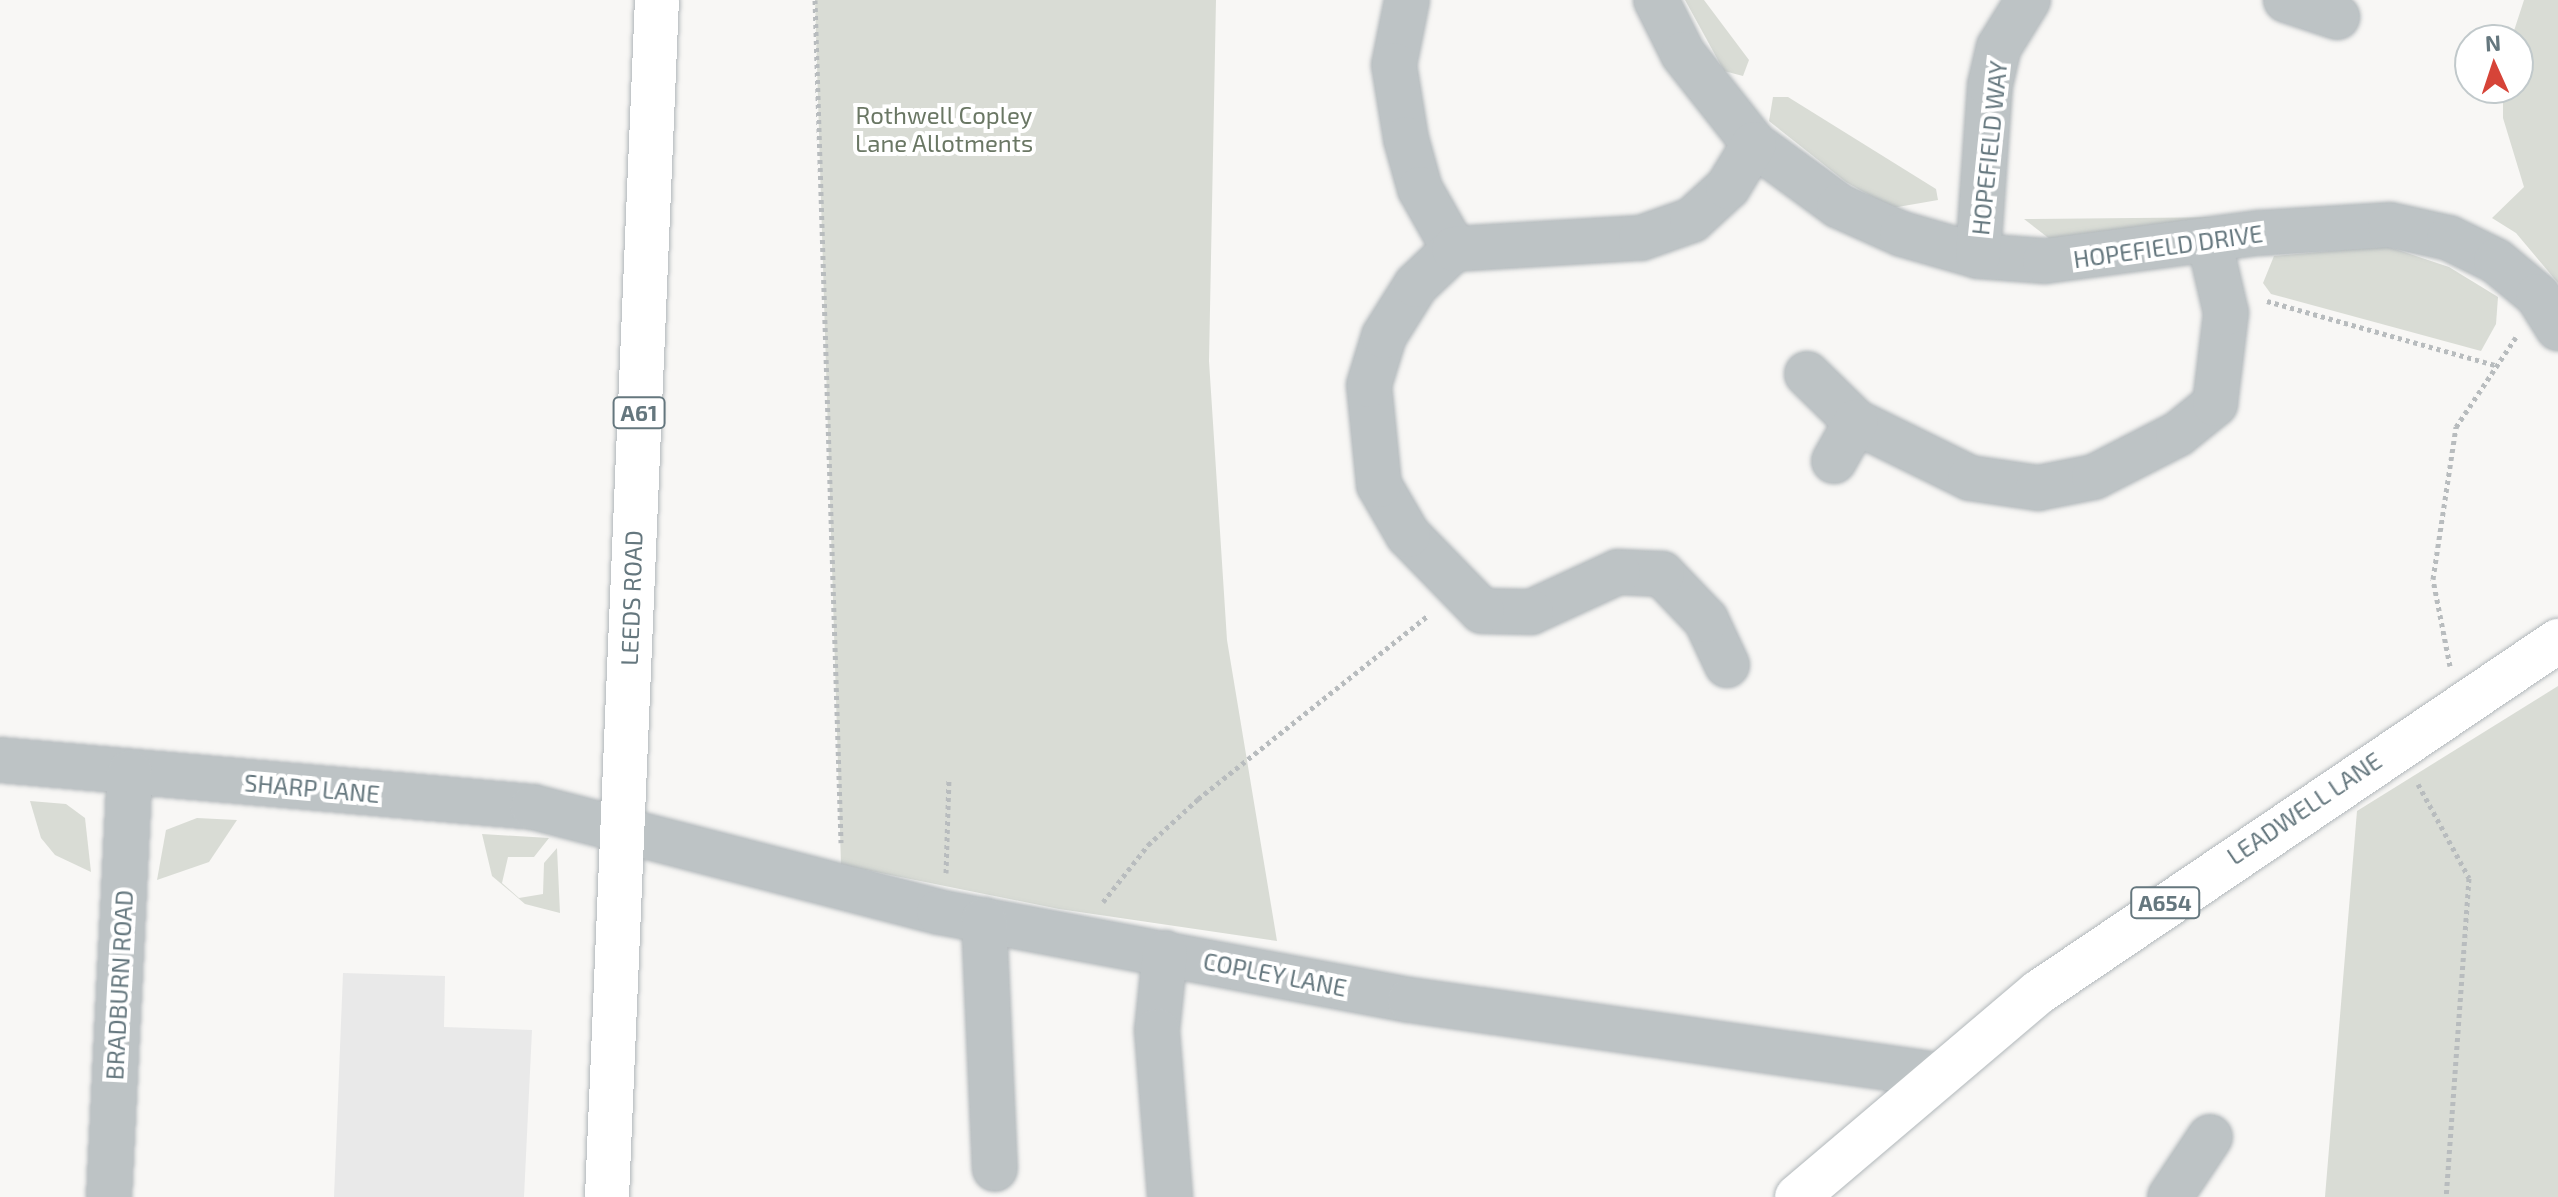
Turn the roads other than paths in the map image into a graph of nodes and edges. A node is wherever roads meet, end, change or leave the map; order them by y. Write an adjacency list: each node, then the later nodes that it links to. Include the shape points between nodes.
1 (657, 0): 19 (main road, LEEDS ROAD / A61)
2 (1656, 0): 7 (street, HOPEFIELD DRIVE, via 1683,54)
3 (2028, 0): 10 (street, HOPEFIELD WAY, via 1999,47 1990,85)
4 (2286, 0): 6 (street)
5 (1396, 3): 9 (street, via 1394,65 1406,139 1420,189)
6 (2337, 17)
7 (1754, 144): 9 (street, via 1728,187 1692,220 1641,238); 10 (street, HOPEFIELD DRIVE, via 1839,206)
8 (2210, 244): 10 (street, HOPEFIELD DRIVE, via 2072,260); 11 (street, HOPEFIELD DRIVE, via 2326,226 2390,225 2449,238 2496,261); 13 (street, via 2220,287 2225,360 2215,404 2178,434 2094,477 2038,488 1970,478)
9 (1454, 249): 16 (street, via 1408,298 1384,336 1369,385 1379,485 1408,535 1482,611 1506,616 1618,572 1662,574 1706,620)
10 (1978, 256)
11 (2548, 312)
12 (1807, 374): 13 (street)
13 (1856, 422): 14 (street)
14 (1834, 461)
15 (2558, 641): 22 (main road, LEADWELL LANE / A654, via 2397,745 2039,992)
16 (1727, 665)
17 (0, 760): 18 (street, SHARP LANE)
18 (130, 773): 19 (street, SHARP LANE, via 533,807); 25 (street, BRADBURN ROAD)
19 (621, 826): 20 (street, COPLEY LANE, via 840,892); 26 (main road, LEEDS ROAD / A61)
20 (984, 920): 21 (street, COPLEY LANE); 24 (street)
21 (1165, 953): 22 (street, COPLEY LANE, via 1410,1000); 27 (street, via 1157,1031)
22 (1938, 1075): 28 (main road, LEADWELL LANE / A654)
23 (2210, 1137): 29 (street)
24 (995, 1169)
25 (109, 1197)
26 (607, 1197)
27 (1170, 1197)
28 (1797, 1197)
29 (2170, 1197)

